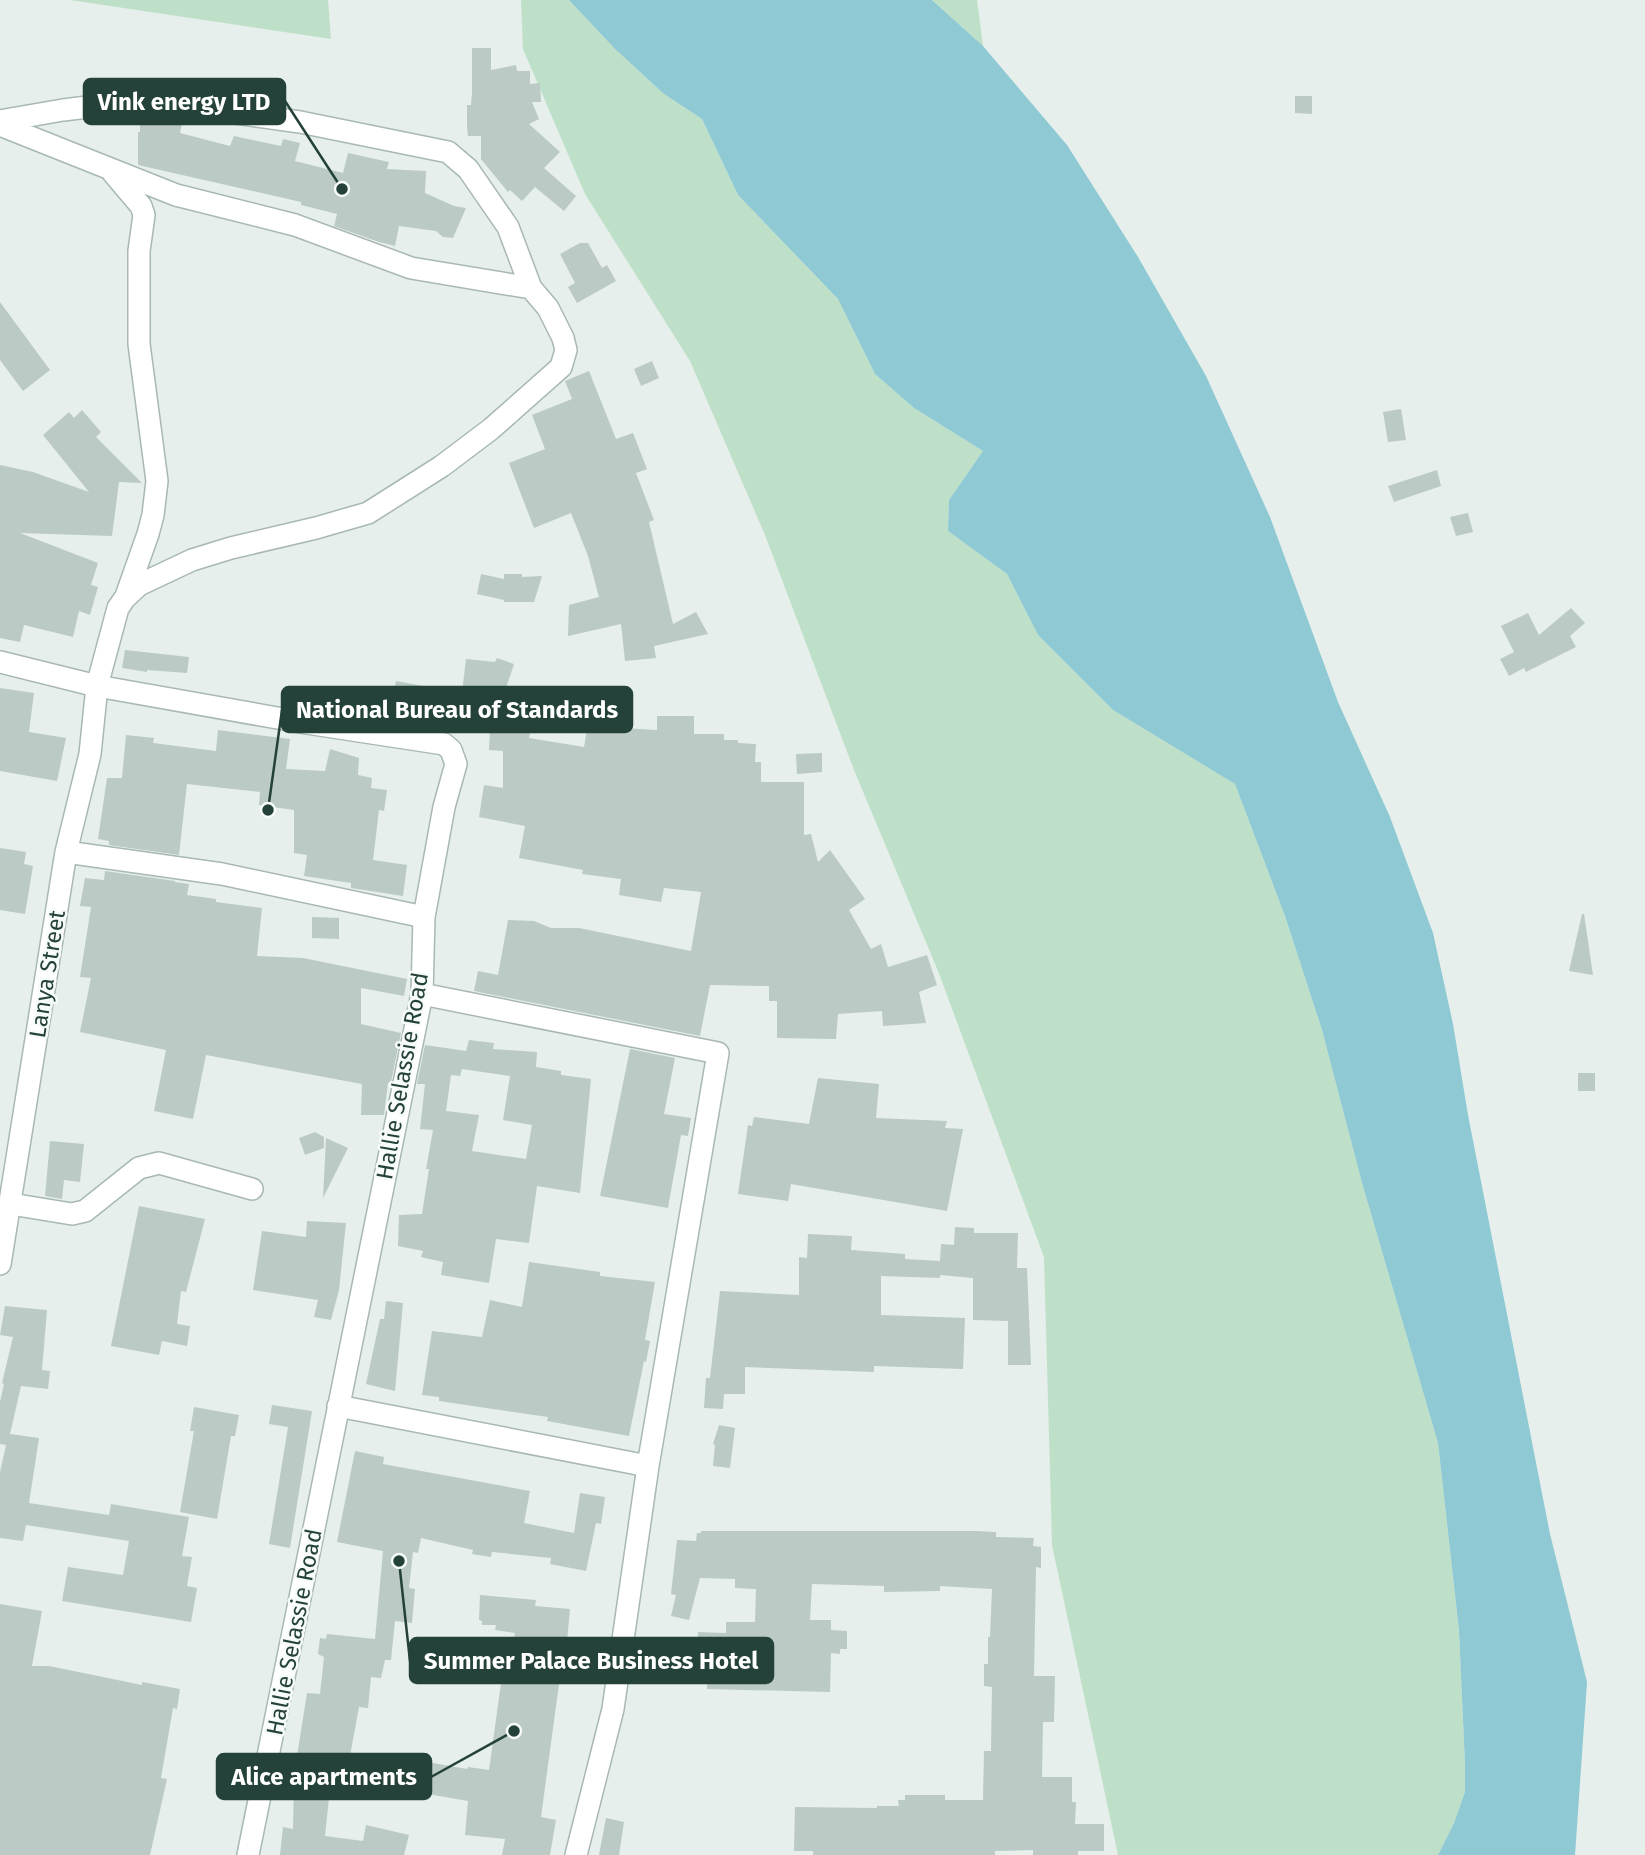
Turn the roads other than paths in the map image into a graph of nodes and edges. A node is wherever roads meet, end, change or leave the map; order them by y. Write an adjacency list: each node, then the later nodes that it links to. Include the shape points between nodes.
1 (0, 123): 2 (street); 3 (street, via 128,102 164,103 300,122 448,152 468,169 508,227)
2 (109, 169): 3 (street, via 176,195 295,225 411,268); 4 (street, Lanya Street, via 144,215 139,251 139,344 157,481 148,534)
3 (530, 288): 4 (street, via 558,327 565,358 561,367 472,444 368,513 192,560 139,585)
4 (125, 598): 6 (street, Lanya Street, via 118,608)
5 (0, 662): 6 (street, Hallie Selassie Road)
6 (97, 686): 7 (street, Lanya Street, via 90,754); 8 (street, Hallie Selassie Road, via 444,744 456,764)
7 (66, 852): 8 (street, via 222,874); 11 (street, Lanya Street)
8 (424, 917): 9 (street, Hallie Selassie Road)
9 (422, 994): 13 (street, Hallie Selassie Road); 14 (street, via 718,1054)
10 (252, 1189): 11 (street, via 159,1163 139,1168 85,1211 72,1214)
11 (11, 1204): 12 (street, Lanya Street)
12 (0, 1264)
13 (338, 1406): 14 (street); 15 (street, Hallie Selassie Road)
14 (648, 1466): 16 (street, via 613,1709)
15 (248, 1855)
16 (576, 1855)

